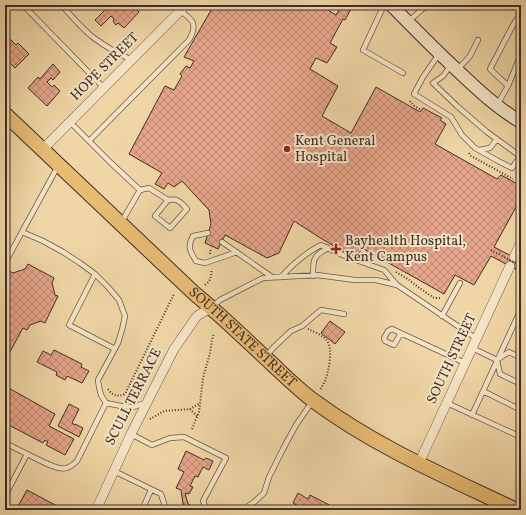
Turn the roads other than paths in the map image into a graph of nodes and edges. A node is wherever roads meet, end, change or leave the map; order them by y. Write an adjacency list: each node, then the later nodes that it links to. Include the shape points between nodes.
1 (23, 5): 16 (lane)
2 (61, 5): 12 (lane, via 94,39)
3 (384, 5): 14 (lane, via 363,50)
4 (391, 5): 7 (main road)
5 (427, 5): 7 (lane)
6 (180, 7): 12 (street, HOPE STREET); 22 (lane, via 192,21 192,36)
7 (408, 22): 10 (main road)
8 (521, 23): 15 (lane, via 516,20 490,69)
9 (478, 40): 13 (lane, via 470,56)
10 (439, 54): 13 (main road); 24 (lane, via 414,94 451,117 462,135)
11 (521, 54): 15 (lane)
12 (132, 60): 16 (street, HOPE STREET)
13 (454, 67): 17 (main road); 21 (lane, via 433,83)
14 (403, 73)
15 (508, 86): 17 (lane)
16 (104, 88): 19 (street, HOPE STREET)
17 (497, 105): 20 (main road)
18 (5, 114): 23 (main road, SOUTH STATE STREET)
19 (70, 122): 22 (lane); 23 (street, HOPE STREET)
20 (521, 122)
21 (498, 139): 24 (lane, via 490,148); 25 (lane)
22 (89, 141): 27 (lane)
23 (43, 149): 26 (main road, SOUTH STATE STREET)
24 (479, 150): 25 (lane, via 512,168)
25 (521, 156)
26 (59, 164): 29 (main road, SOUTH STATE STREET); 30 (lane)
27 (140, 190): 28 (lane, via 149,188); 29 (lane)
28 (168, 200): 28 (lane, via 155,216 170,228 187,209 178,200)
29 (121, 222): 43 (main road, SOUTH STATE STREET, via 195,294)
30 (22, 232): 36 (lane); 37 (lane, via 63,252)
31 (208, 233): 35 (lane, via 193,236 190,242 190,251 196,261 205,264)
32 (222, 242): 35 (lane)
33 (521, 242): 48 (street, SOUTH STREET)
34 (328, 248): 38 (lane, via 318,254 313,262); 40 (lane, via 321,245 312,249); 42 (lane, via 384,270)
35 (237, 252): 39 (lane)
36 (5, 263)
37 (95, 274): 50 (lane, via 119,300 125,316); 50 (lane, via 69,325)
38 (313, 276): 40 (lane); 42 (lane, via 376,280)
39 (272, 277): 40 (lane); 43 (lane, via 263,278 220,300)
40 (281, 277)
41 (460, 283): 46 (lane)
42 (397, 285): 46 (lane)
43 (212, 307): 51 (main road, SOUTH STATE STREET); 59 (street, SCULL TERRACE, via 197,316 174,349)
44 (521, 309): 53 (lane)
45 (344, 314): 51 (lane, via 321,310 302,326 291,331)
46 (442, 316): 48 (lane)
47 (401, 333): 54 (lane)
48 (476, 339): 49 (street, SOUTH STREET)
49 (472, 348): 53 (lane); 54 (street, SOUTH STREET)
50 (115, 349): 58 (lane, via 98,380 101,395)
51 (265, 358): 57 (main road, SOUTH STATE STREET, via 296,387)
52 (521, 358): 53 (lane, via 509,352)
53 (497, 360): 55 (lane, via 500,374); 56 (lane)
54 (465, 363): 60 (street, SOUTH STREET)
55 (521, 384)
56 (483, 391): 61 (lane); 62 (lane)
57 (317, 395): 67 (main road, SOUTH STATE STREET, via 331,413); 75 (lane, via 283,449 264,493)
58 (106, 403): 59 (lane, via 133,407); 66 (lane, via 77,461 72,466 58,468)
59 (146, 403): 63 (street, SCULL TERRACE)
60 (447, 403): 62 (lane); 67 (street, SOUTH STREET)
61 (521, 410)
62 (472, 415): 64 (lane)
63 (131, 434): 68 (street, SCULL TERRACE); 74 (lane, via 152,444 170,438 184,437 226,458 203,501)
64 (521, 438)
65 (5, 443): 66 (lane)
66 (27, 454): 70 (lane)
67 (419, 463): 76 (main road, SOUTH STATE STREET)
68 (114, 471): 69 (lane); 71 (street, SCULL TERRACE)
69 (151, 490): 72 (lane); 73 (lane, via 161,494)
70 (5, 496)
71 (96, 510)
72 (142, 510)
73 (166, 510)
74 (207, 510)
75 (242, 510)
76 (516, 510)

